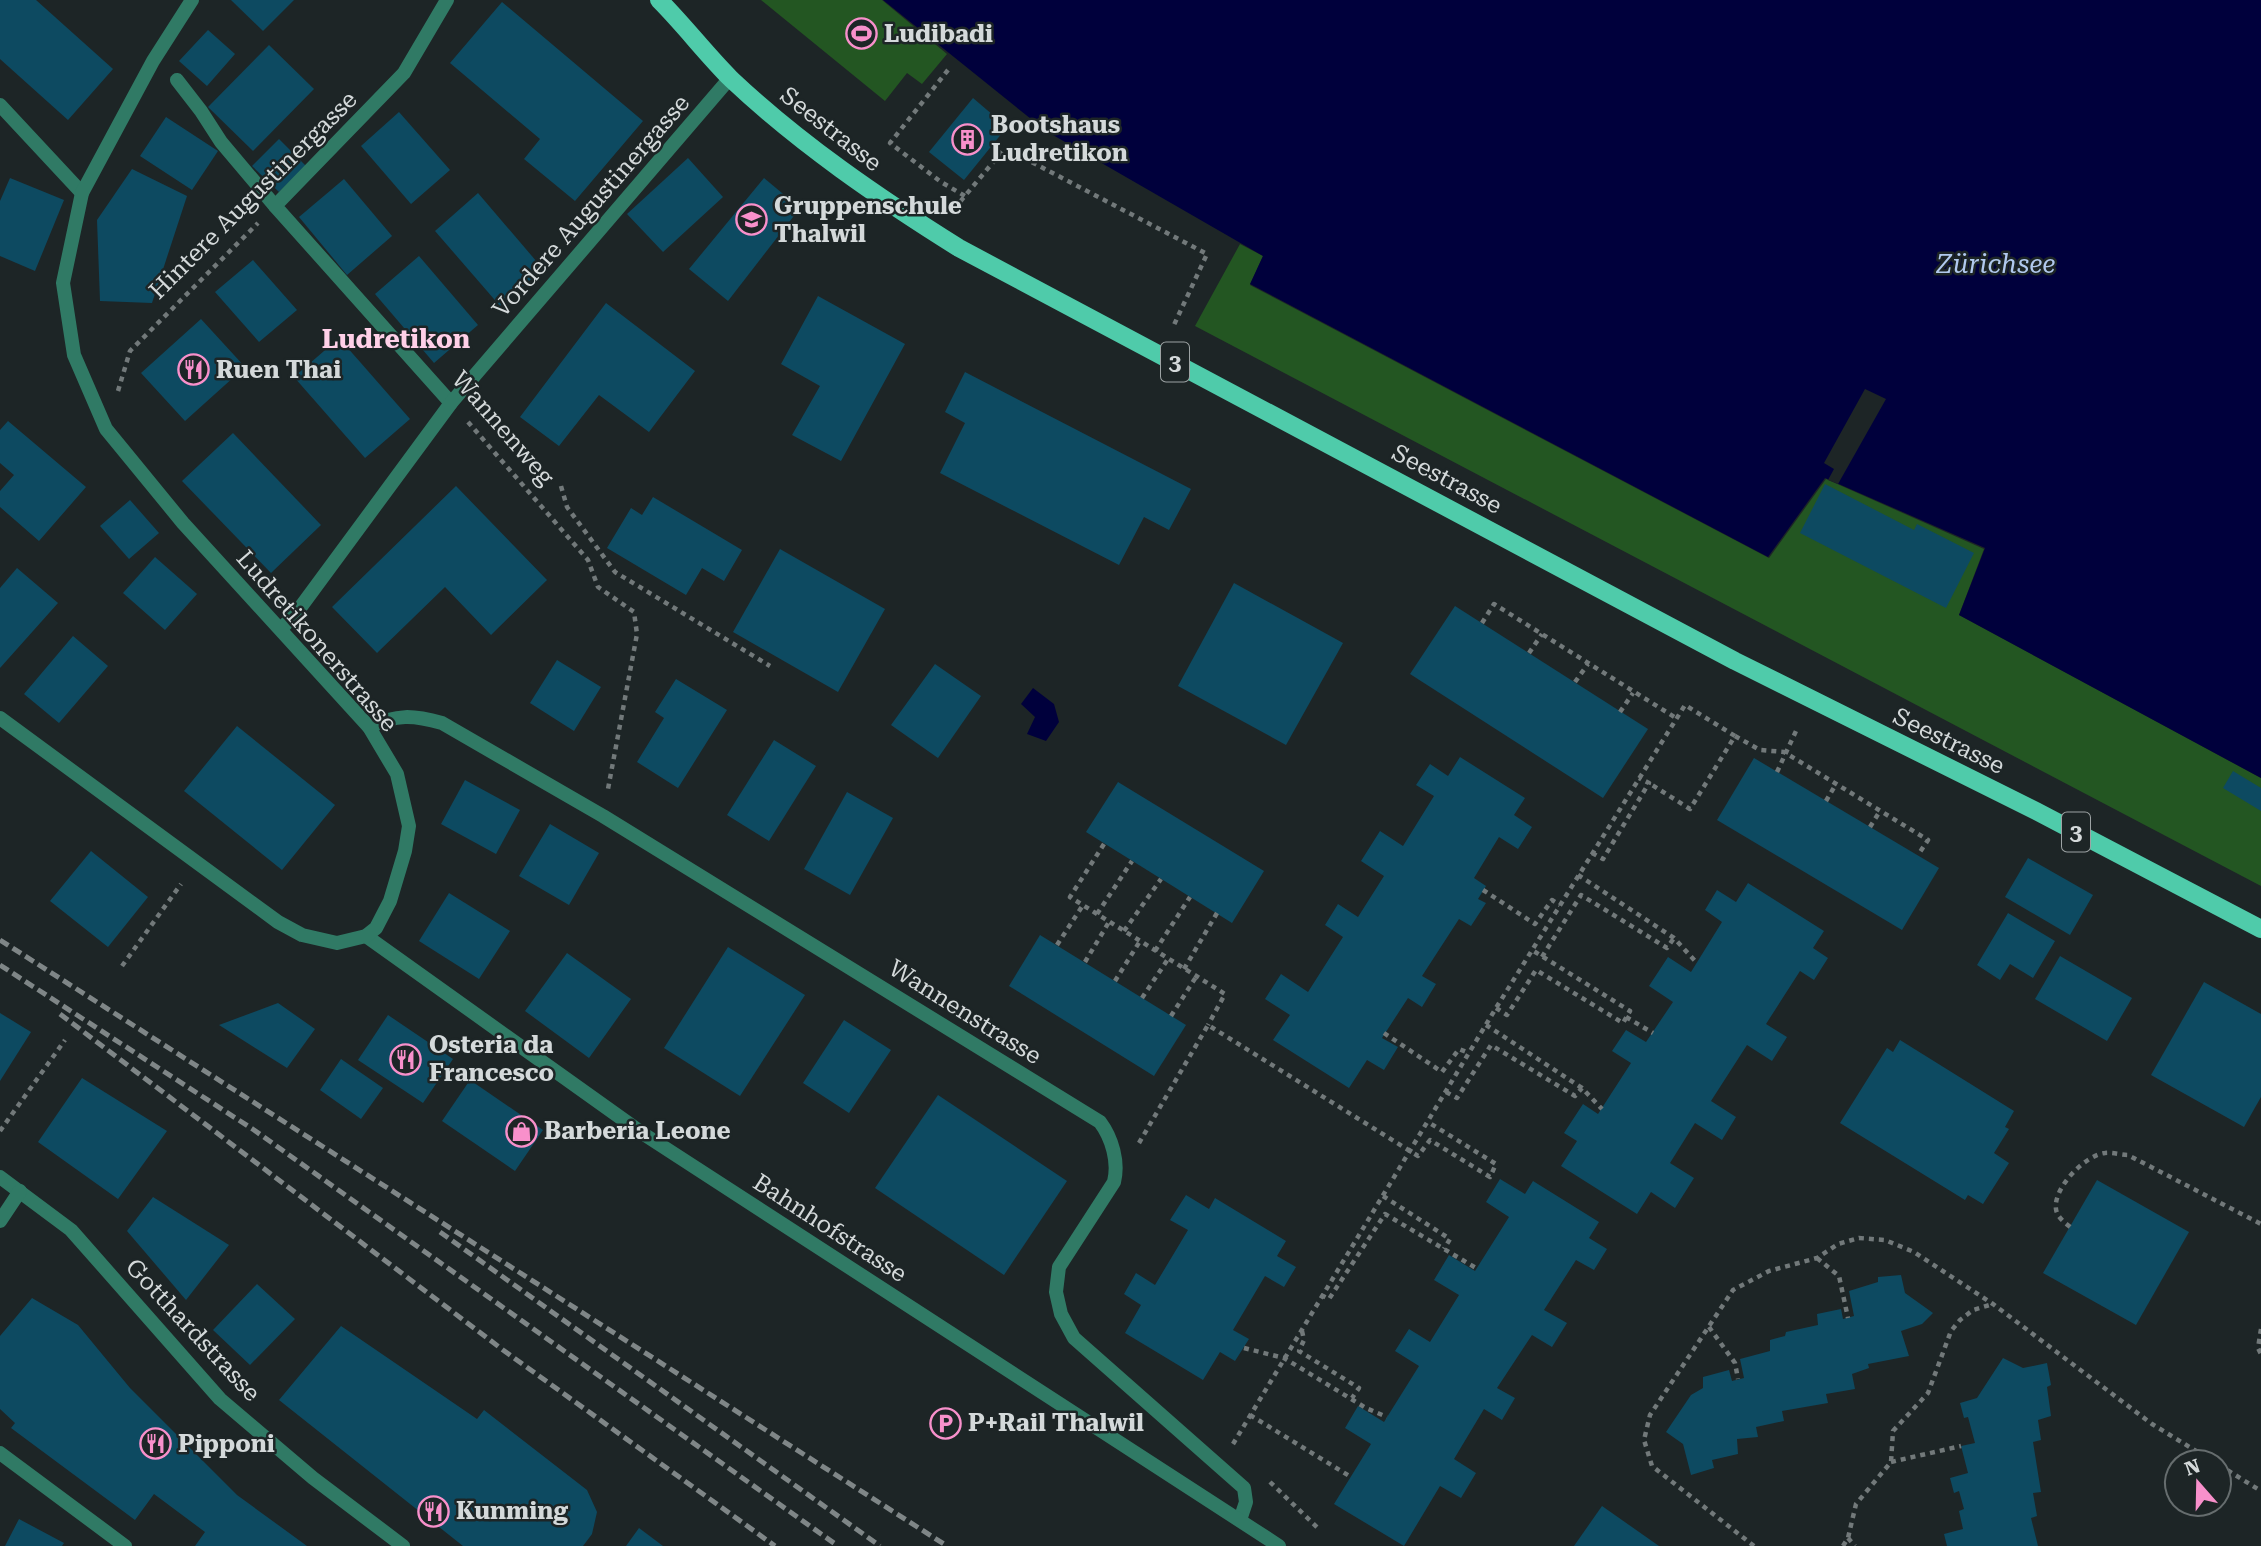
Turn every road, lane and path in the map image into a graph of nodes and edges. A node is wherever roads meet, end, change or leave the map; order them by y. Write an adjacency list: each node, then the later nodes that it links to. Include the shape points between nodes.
1 (192, 0): 8 (street, Ludretikonerstrasse, via 153,61)
2 (447, 0): 10 (street, Hintere Augustinergasse, via 404,73)
3 (659, 0): 5 (main road, Seestrasse / 3)
4 (948, 70): 9 (path, via 890,143)
5 (730, 78): 13 (street, Vordere Augustinergasse); 53 (main road, Seestrasse / 3, via 880,198 959,248 1735,661)
6 (177, 80): 10 (street, Wannenweg, via 220,142)
7 (0, 105): 8 (street)
8 (82, 193): 14 (street, Ludretikonerstrasse, via 63,283 74,355)
9 (965, 196): 11 (path); 12 (path, via 1005,148 1207,254)
10 (275, 206): 13 (street, Wannenweg); 14 (path, Hintere Augustinergasse, via 130,351)
11 (954, 209)
12 (1173, 327)
13 (451, 403): 17 (street, Vordere Augustinergasse); 37 (path, Wannenweg, via 588,560 598,587 634,612 637,635)
14 (106, 429): 17 (street, Ludretikonerstrasse, via 183,523)
15 (561, 486): 21 (path, via 567,507 615,572)
16 (1482, 623): 18 (path, via 1494,604)
17 (281, 629): 27 (street, Ludretikonerstrasse)
18 (1542, 634): 19 (path); 20 (path)
19 (1528, 653)
20 (1588, 664): 22 (path); 23 (path)
21 (770, 666)
22 (1575, 682)
23 (1633, 693): 24 (path); 26 (path)
24 (1620, 712)
25 (0, 718): 55 (street, via 278,922 302,935 337,943)
26 (1676, 718): 29 (path, via 1685,705); 32 (path)
27 (369, 727): 37 (street, Wannenstrasse, via 387,718 415,715 442,723); 55 (street, Ludretikonerstrasse, via 397,774 409,825 387,908)
28 (1796, 731): 30 (path)
29 (1735, 736): 30 (path, via 1760,750); 33 (path, via 1690,809)
30 (1784, 752): 31 (path); 34 (path)
31 (1777, 772)
32 (1639, 778): 33 (path); 40 (path)
33 (1649, 783): 40 (path, via 1603,859)
34 (1836, 784): 35 (path); 36 (path)
35 (1826, 801)
36 (1880, 811): 38 (path); 41 (path, via 1928,840)
37 (603, 816): 86 (street, Wannenstrasse, via 1100,1122 1107,1131 1117,1169)
38 (1870, 827)
39 (1104, 844): 48 (path, via 1069,897)
40 (1592, 853): 43 (path)
41 (1917, 855)
42 (1132, 861): 50 (path)
43 (1578, 875): 49 (path); 56 (path)
44 (1161, 879): 54 (path)
45 (181, 884): 65 (path)
46 (1483, 890): 49 (path, via 1535,924 1552,900)
47 (1190, 897): 60 (path)
48 (1083, 905): 50 (path); 58 (path)
49 (1560, 905): 59 (path)
50 (1097, 914): 52 (path)
51 (1217, 914): 66 (path)
52 (1109, 922): 54 (path); 63 (path)
53 (2261, 929)
54 (1124, 931): 57 (path)
55 (366, 936): 117 (street, Bahnhofstrasse, via 642,1133)
56 (1674, 937): 61 (path, via 1667,948 1581,895); 64 (path)
57 (1140, 941): 60 (path); 68 (path)
58 (1057, 945)
59 (1532, 950): 61 (path); 70 (path)
60 (1155, 951): 62 (path)
61 (1542, 957): 72 (path, via 1630,1011)
62 (1168, 959): 66 (path); 69 (path)
63 (1085, 962)
64 (1696, 962)
65 (122, 966)
66 (1184, 969): 67 (path)
67 (1196, 976): 71 (path); 74 (path, via 1226,995)
68 (1115, 981)
69 (1142, 998)
70 (1496, 1008): 72 (path, via 1507,1015 1536,970 1623,1023); 73 (path)
71 (1171, 1016)
72 (1626, 1017): 76 (path)
73 (1486, 1025): 78 (path); 79 (path)
74 (1208, 1026): 84 (path); 86 (path)
75 (1384, 1033): 78 (path, via 1442,1072 1459,1049)
76 (1653, 1033)
77 (65, 1040): 83 (path)
78 (1469, 1053): 80 (path)
79 (1582, 1088): 80 (path, via 1575,1096 1491,1045 1457,1098); 81 (path)
80 (1446, 1092): 82 (path)
81 (1602, 1109)
82 (1428, 1122): 84 (path); 84 (path, via 1496,1164 1490,1177 1430,1140 1418,1156)
83 (0, 1131)
84 (1409, 1150): 88 (path)
85 (0, 1177): 87 (street)
86 (1114, 1182): 117 (street, via 1059,1267 1056,1292 1060,1314 1074,1338 1244,1488 1246,1502)
87 (20, 1191): 89 (street); 121 (street, Gotthardstrasse, via 71,1230 220,1399)
88 (1383, 1196): 92 (path, via 1450,1239); 95 (path)
89 (0, 1221)
90 (2261, 1224): 91 (path, via 2128,1156 2104,1153 2078,1166 2059,1195 2056,1209)
91 (2070, 1227)
92 (1444, 1249): 94 (path); 95 (path, via 1385,1214 1329,1299)
93 (1817, 1258): 96 (path, via 1859,1238 1885,1240 1913,1252); 97 (path, via 1839,1276); 98 (path, via 1769,1271 1733,1290)
94 (1476, 1268)
95 (1321, 1295): 100 (path)
96 (1993, 1304): 109 (path, via 2152,1424); 112 (path, via 1973,1310 1951,1331 1928,1393 1893,1431)
97 (1849, 1318)
98 (1709, 1327): 104 (path, via 1735,1363); 123 (path, via 1650,1415 1644,1440 1652,1466)
99 (2261, 1329): 102 (path)
100 (1302, 1330): 103 (path); 105 (path, via 1304,1340 1298,1351 1359,1388)
101 (1244, 1348): 103 (path)
102 (2261, 1354)
103 (1284, 1358): 105 (path); 106 (path)
104 (1738, 1379)
105 (1352, 1398): 107 (path)
106 (1250, 1415): 111 (path, via 1232,1444); 115 (path)
107 (1387, 1417)
108 (1961, 1446): 112 (path)
109 (2191, 1448)
110 (0, 1453): 120 (street)
111 (1242, 1454)
112 (1891, 1462): 119 (path, via 1856,1504)
113 (1261, 1473): 118 (path)
114 (2233, 1474): 116 (path)
115 (1351, 1477)
116 (2261, 1491)
117 (1240, 1520): 122 (street, Bahnhofstrasse)
118 (1320, 1530)
119 (1848, 1538): 124 (path); 125 (path)
120 (125, 1546)
121 (403, 1546)
122 (1279, 1546)
123 (1754, 1546)
124 (1843, 1546)
125 (1855, 1546)

